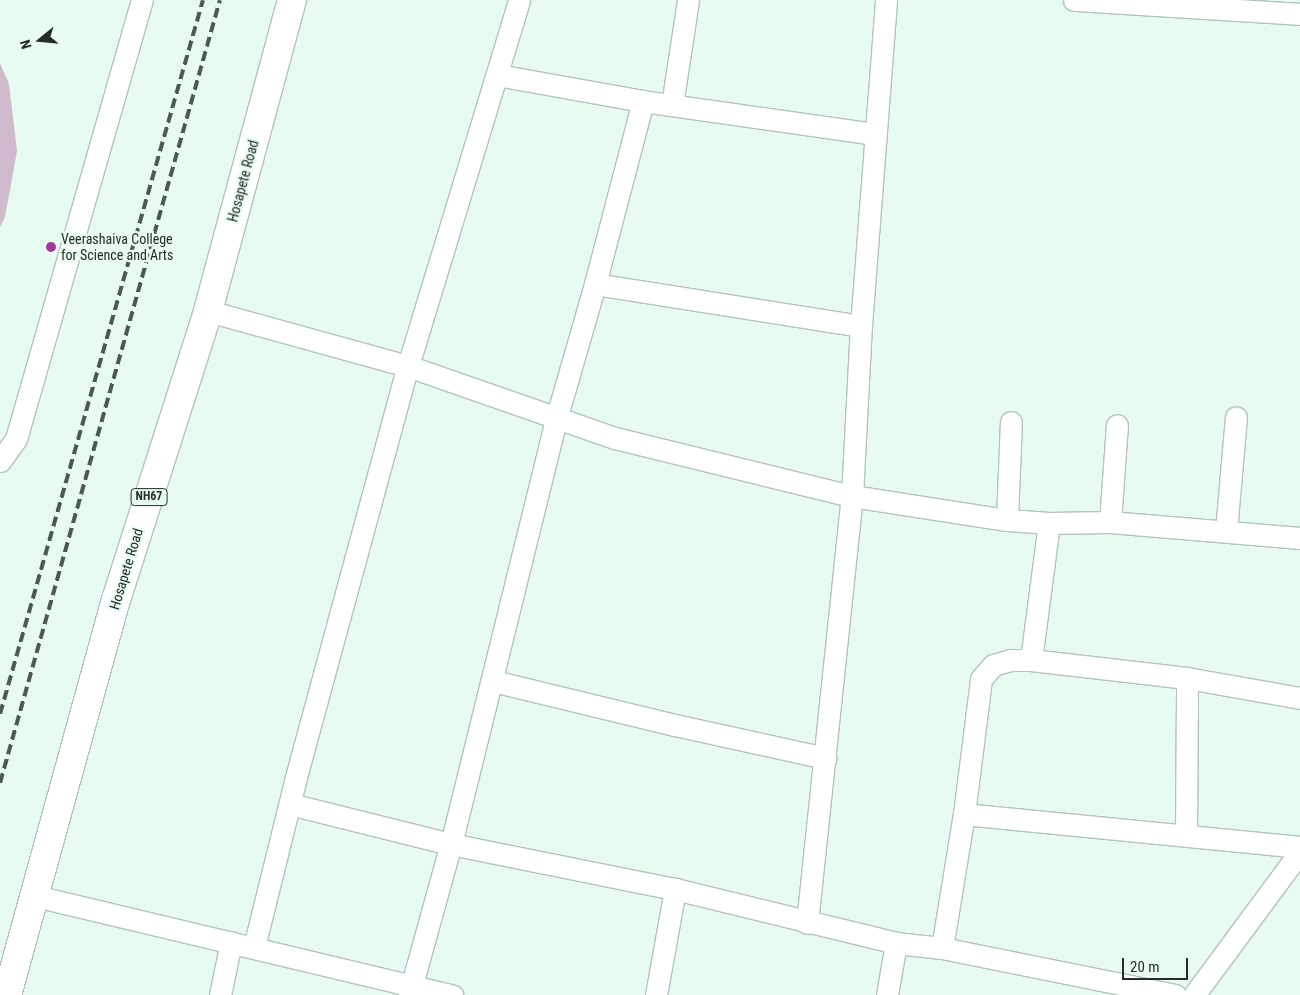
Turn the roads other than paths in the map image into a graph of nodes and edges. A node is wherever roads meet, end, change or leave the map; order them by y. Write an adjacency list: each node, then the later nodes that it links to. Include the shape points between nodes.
1 (142, 0): 21 (street, via 16,439)
2 (292, 0): 14 (highway, Hosapete Road / NH67)
3 (519, 0): 9 (street)
4 (688, 0): 11 (street)
5 (886, 0): 12 (street)
6 (1074, 0): 7 (street)
7 (1229, 5): 8 (street)
8 (1300, 14)
9 (497, 75): 10 (street); 16 (street)
10 (643, 101): 11 (street); 13 (street)
11 (672, 105): 12 (street)
12 (876, 134): 15 (street)
13 (595, 284): 15 (street); 17 (street)
14 (208, 311): 16 (street); 40 (highway, Hosapete Road / NH67, via 116,600)
15 (861, 326): 22 (street)
16 (408, 366): 17 (street); 33 (street)
17 (557, 416): 22 (street, via 615,438); 30 (street)
18 (1236, 417): 26 (street)
19 (1011, 422): 23 (street)
20 (1117, 425): 24 (street)
21 (0, 461)
22 (852, 496): 23 (street); 32 (street)
23 (1007, 520): 25 (street)
24 (1110, 522): 25 (street); 26 (street)
25 (1049, 523): 28 (street)
26 (1226, 531): 27 (street)
27 (1300, 538)
28 (1031, 660): 29 (street); 34 (street, via 993,664 981,679)
29 (1187, 678): 31 (street); 35 (street)
30 (493, 681): 32 (street); 36 (street)
31 (1300, 698)
32 (825, 758): 41 (street)
33 (290, 804): 36 (street); 44 (street)
34 (964, 814): 35 (street); 45 (street)
35 (1186, 835): 37 (street)
36 (451, 844): 39 (street); 46 (street)
37 (1300, 847)
38 (1300, 852): 53 (street)
39 (675, 889): 41 (street); 50 (street)
40 (34, 896): 42 (street); 47 (highway, Hosapete Road / NH67)
41 (807, 923): 43 (street)
42 (231, 942): 44 (street); 48 (street)
43 (896, 943): 45 (street); 51 (street)
44 (254, 948): 46 (street)
45 (942, 948): 52 (street)
46 (411, 990): 49 (street)
47 (7, 995)
48 (220, 995)
49 (452, 995)
50 (656, 995)
51 (887, 995)
52 (1175, 995)
53 (1194, 995)

